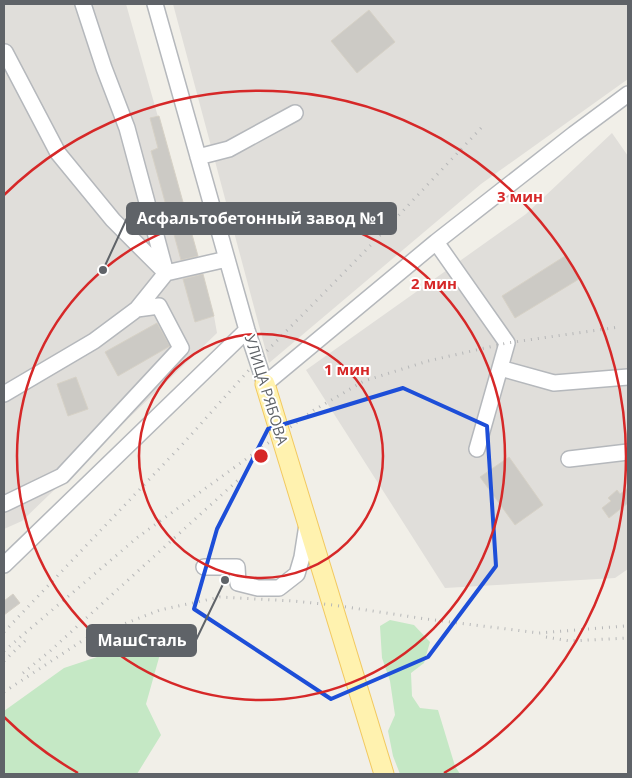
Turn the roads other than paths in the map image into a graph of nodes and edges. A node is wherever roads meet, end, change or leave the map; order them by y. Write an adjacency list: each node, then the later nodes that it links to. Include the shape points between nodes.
1 (83, 4): 9 (street, via 127,128)
2 (155, 4): 6 (street, УЛИЦА РЯБОВА)
3 (4, 53): 9 (street, via 58,153 113,220)
4 (628, 94): 7 (street)
5 (295, 113): 6 (street, via 229,149)
6 (198, 157): 8 (street, УЛИЦА РЯБОВА)
7 (436, 242): 12 (street, via 507,343); 14 (street)
8 (227, 259): 9 (street); 11 (street, УЛИЦА РЯБОВА)
9 (166, 274): 10 (street)
10 (137, 309): 15 (street, via 94,341); 19 (street, via 158,306 181,348 62,476)
11 (247, 330): 14 (street, УЛИЦА РЯБОВА); 21 (street)
12 (500, 368): 13 (street, via 554,384); 16 (street)
13 (628, 377)
14 (265, 384): 20 (main road, УЛИЦА РЯБОВА)
15 (4, 394)
16 (477, 449)
17 (628, 452): 18 (street)
18 (569, 459)
19 (4, 504)
20 (307, 523): 22 (street, via 297,574 279,588 258,588 238,583 237,567); 23 (main road, УЛИЦА РЯБОВА)
21 (4, 565)
22 (204, 567)
23 (384, 774)

